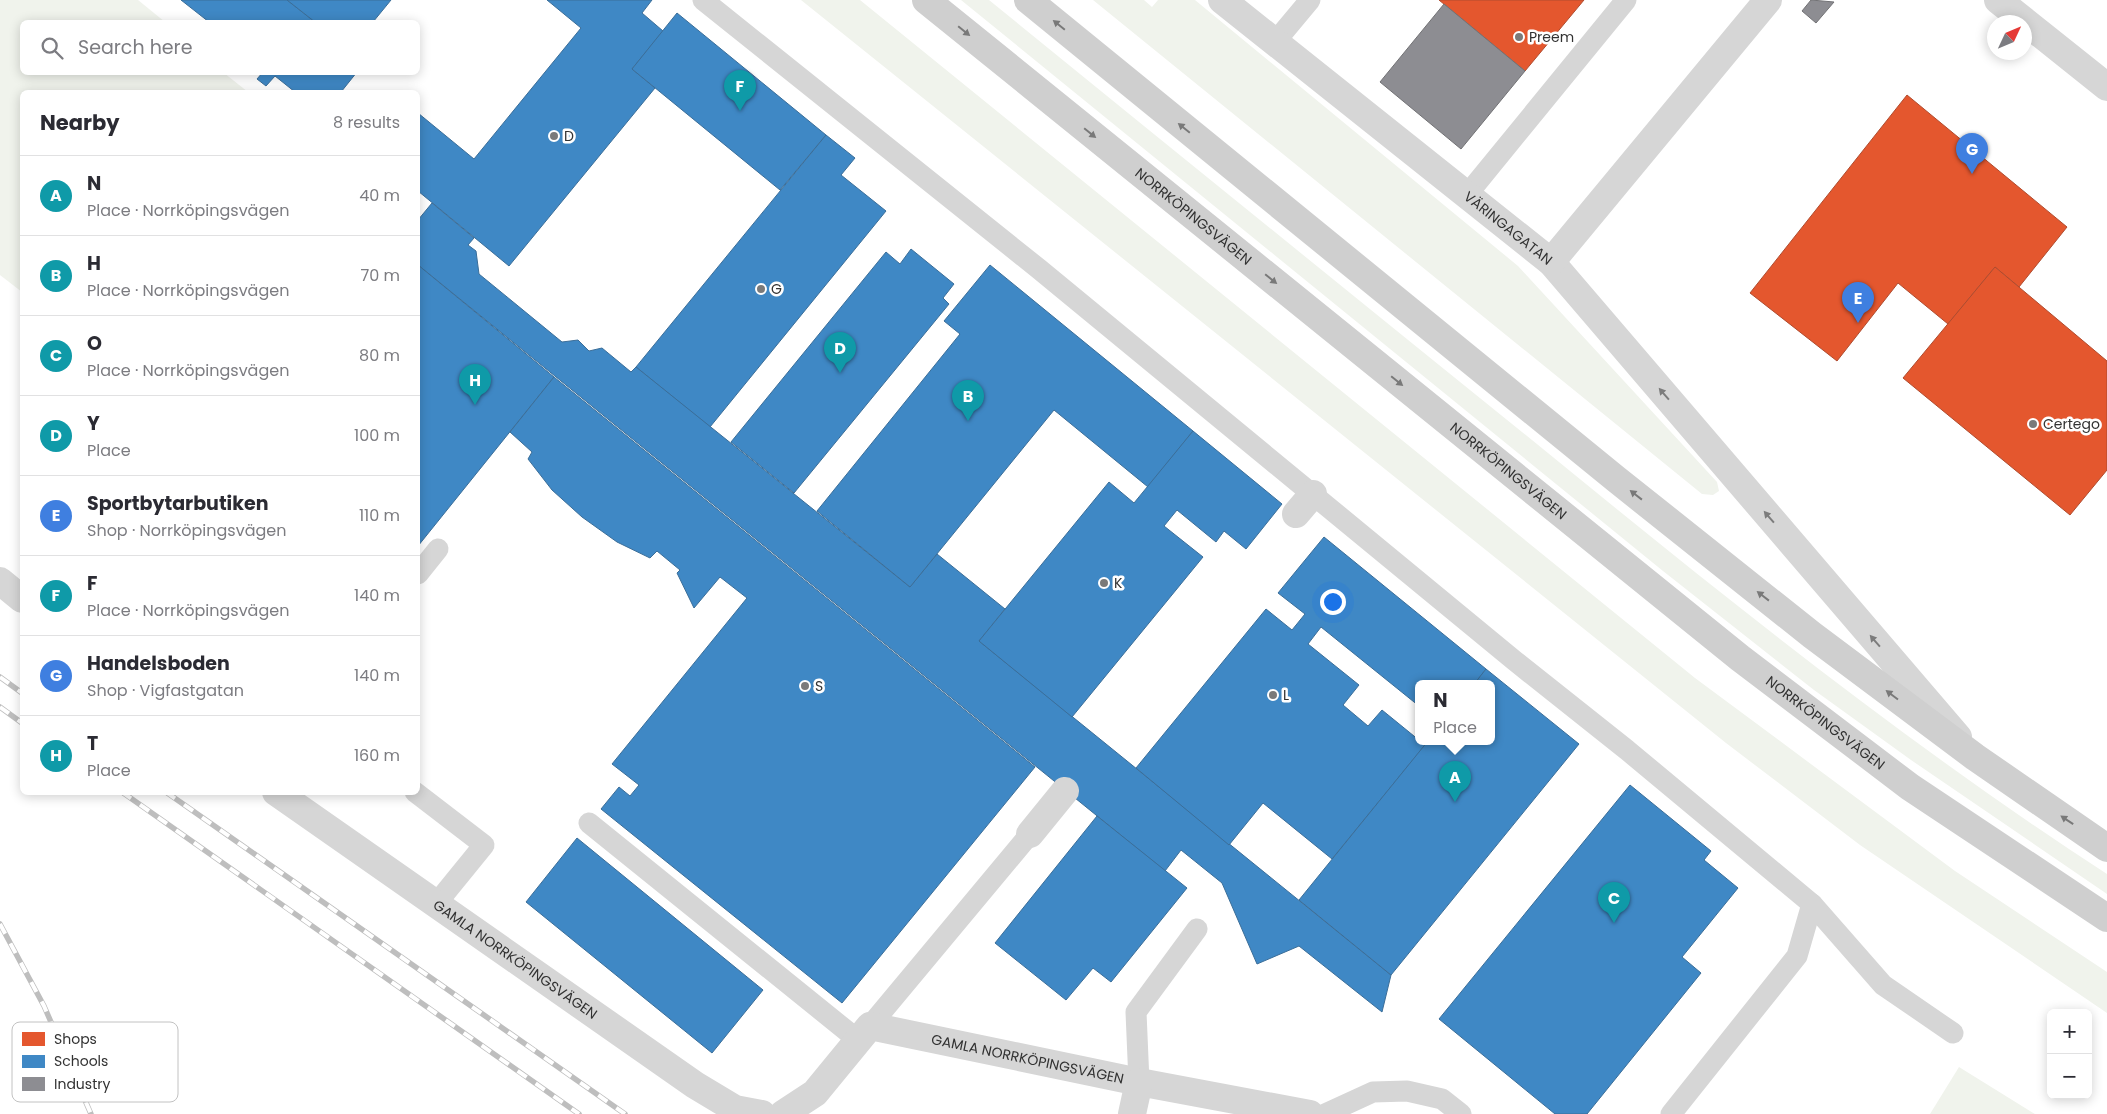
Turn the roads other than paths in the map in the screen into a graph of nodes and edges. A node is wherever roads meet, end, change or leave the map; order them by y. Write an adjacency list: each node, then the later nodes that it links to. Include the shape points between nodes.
1 (703, 0): 25 (lane, via 1032,263 1305,504 1627,750)
2 (926, 0): 26 (main road, NORRKÖPINGSVÄGEN, one-way to 26, via 1740,658 1910,787)
3 (1028, 0): 17 (main road, one-way to 3, via 1812,635 1616,479)
4 (1222, 0): 9 (street, VÄRINGAGATAN)
5 (1310, 0): 9 (lane)
6 (1626, 0): 11 (lane)
7 (1768, 0): 12 (street, VÄRINGAGATAN)
8 (1998, 0): 10 (street)
9 (1275, 42): 11 (street, VÄRINGAGATAN)
10 (2107, 86)
11 (1466, 196): 12 (street, VÄRINGAGATAN)
12 (1550, 262): 17 (street, one-way to 12)
13 (438, 549): 14 (lane)
14 (420, 572)
15 (0, 581): 16 (street)
16 (20, 597)
17 (1975, 757): 23 (main road, one-way to 17)
18 (1065, 791): 22 (street)
19 (280, 795): 24 (street, GAMLA NORRKÖPINGSVÄGEN)
20 (419, 795): 24 (lane, via 484,845)
21 (589, 823): 28 (lane)
22 (1030, 834): 28 (lane)
23 (2107, 848)
24 (436, 904): 31 (street, GAMLA NORRKÖPINGSVÄGEN, via 695,1085 735,1109)
25 (1812, 904): 29 (lane, via 1883,985); 37 (lane, via 1797,956)
26 (2107, 918)
27 (1197, 929): 30 (lane, via 1136,1012)
28 (864, 1033): 30 (street, GAMLA NORRKÖPINGSVÄGEN); 32 (street, via 815,1093)
29 (1953, 1033)
30 (1139, 1082): 33 (street); 34 (street, GAMLA NORRKÖPINGSVÄGEN)
31 (762, 1114)
32 (783, 1114)
33 (1132, 1114)
34 (1310, 1114)
35 (1325, 1114): 36 (lane, via 1373,1092 1406,1092 1442,1099)
36 (1461, 1114)
37 (1671, 1114)

